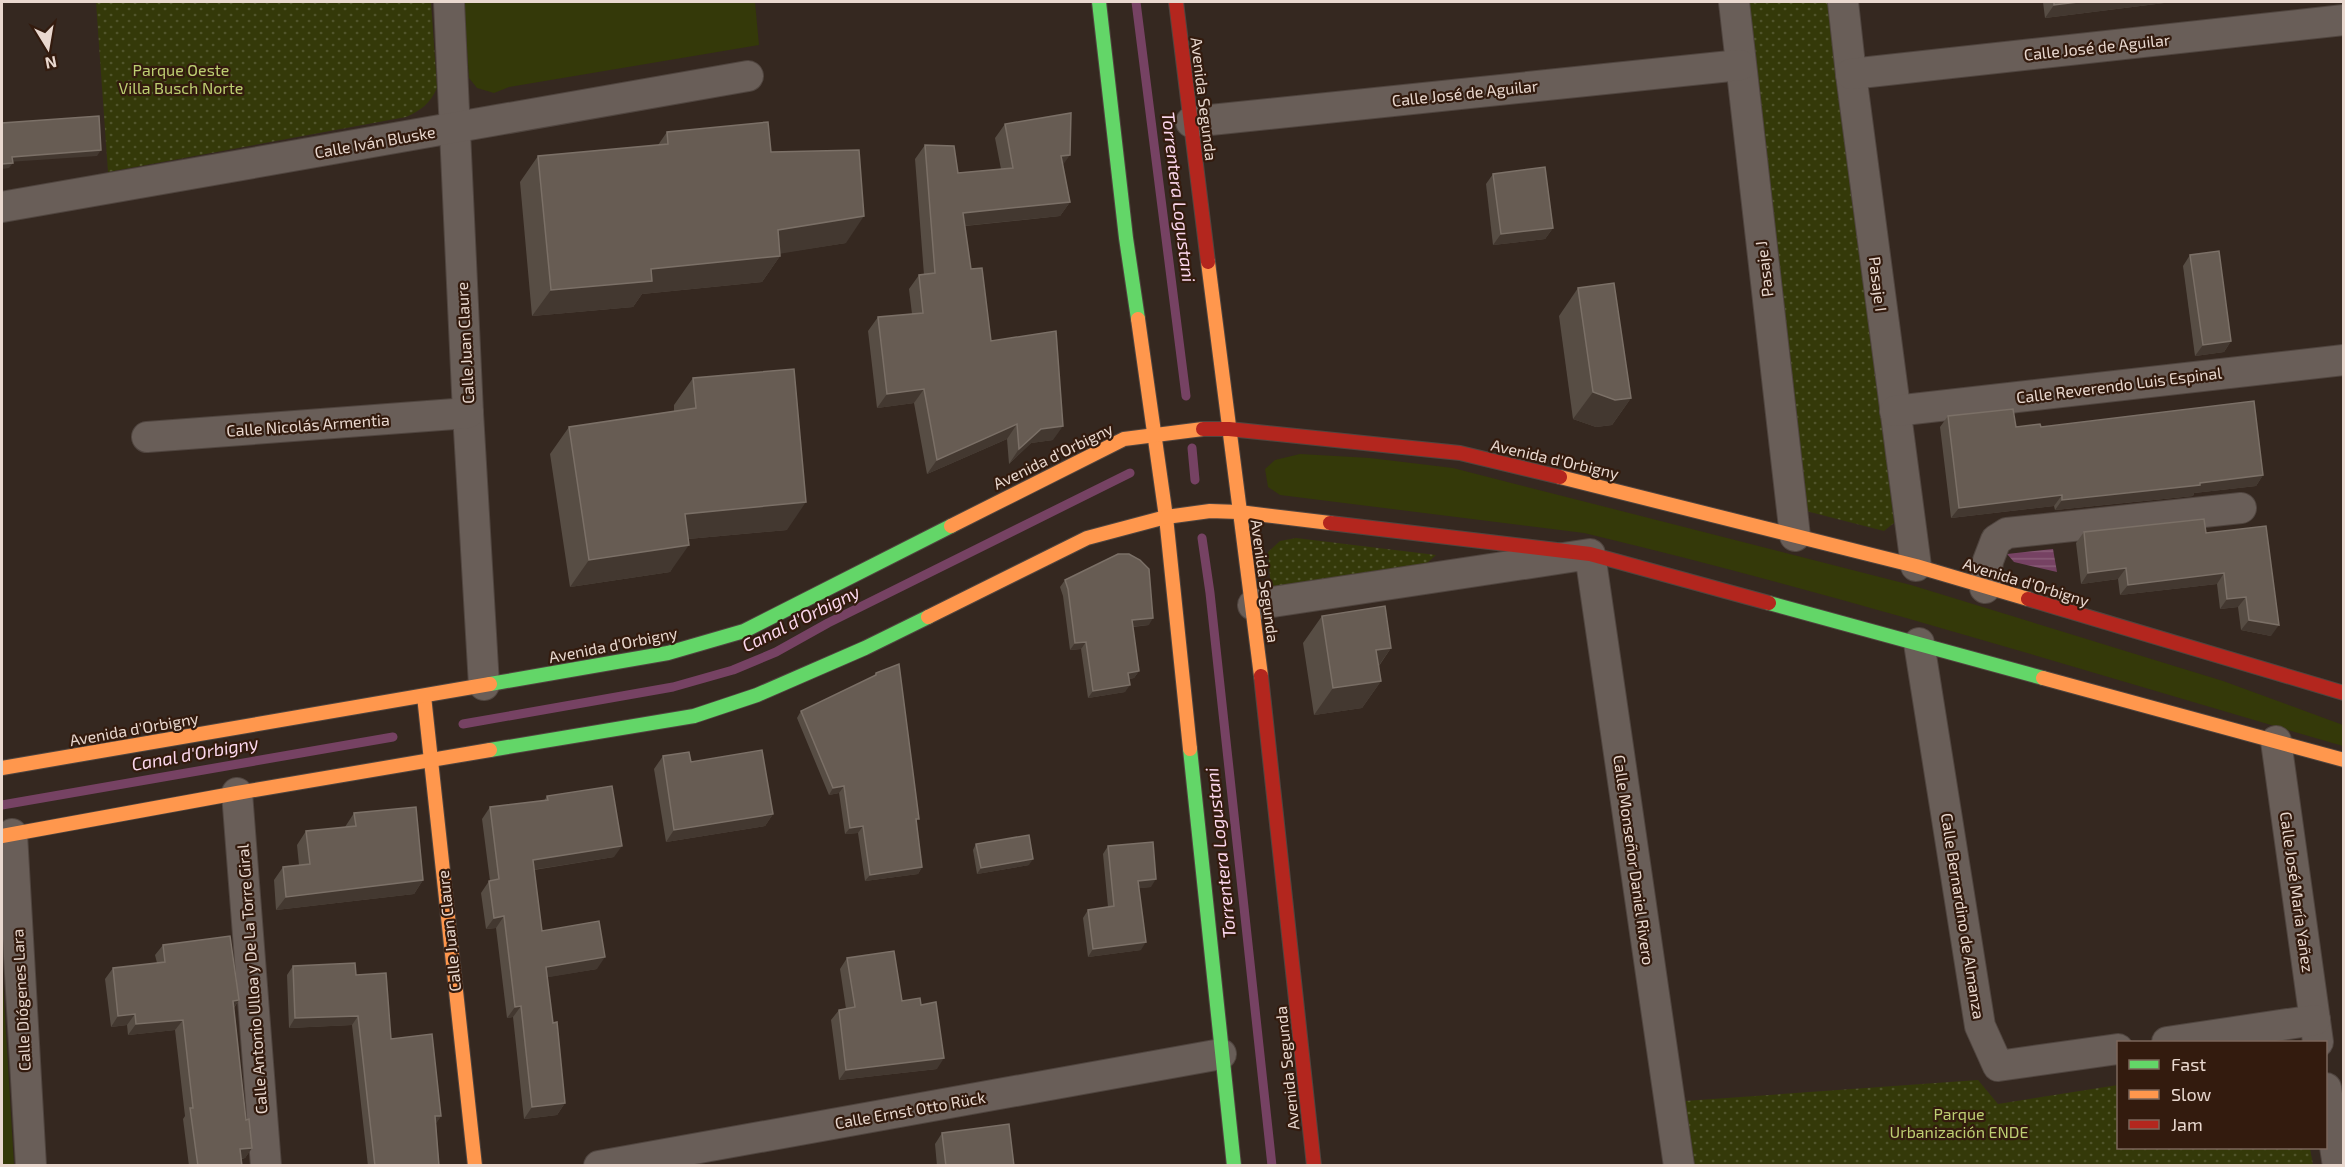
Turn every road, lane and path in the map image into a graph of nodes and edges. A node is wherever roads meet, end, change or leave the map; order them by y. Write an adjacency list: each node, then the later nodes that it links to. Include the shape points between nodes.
1 (449, 2): 11 (street, Calle Juan Claure)
2 (1099, 2): 17 (main road)
3 (1176, 2): 10 (main road, Avenida Segunda)
4 (1734, 2): 7 (street, Pasaje J)
5 (1844, 2): 8 (street, Pasaje I)
6 (2343, 20): 8 (street, Calle José de Aguilar)
7 (1740, 65): 10 (street, Calle José de Aguilar); 22 (street, Pasaje J)
8 (1851, 74): 14 (street, Pasaje I)
9 (748, 76): 11 (street, Calle Iván Bluske)
10 (1191, 122): 16 (main road, Avenida Segunda)
11 (455, 128): 12 (street, Calle Iván Bluske); 15 (street, Calle Juan Claure)
12 (2, 207)
13 (2343, 360): 14 (street, Calle Reverendo Luis Espinal)
14 (1894, 411): 24 (street, Pasaje I)
15 (468, 413): 18 (street, Calle Nicolás Armentia); 28 (street, Calle Juan Claure)
16 (1229, 429): 17 (main road, Avenida d'Orbigny); 20 (main road, Avenida Segunda); 22 (main road, Avenida d'Orbigny, via 1460,453)
17 (1152, 433): 21 (main road); 28 (main road, Avenida d'Orbigny, via 1124,439 1084,458 744,631 668,653)
18 (147, 437)
19 (2241, 508): 25 (street, via 2007,533 1996,540 1988,561)
20 (1239, 512): 21 (main road); 23 (main road); 26 (main road, Avenida Segunda)
21 (1166, 517): 33 (main road, via 1087,538 865,648 757,695 694,717); 40 (main road)
22 (1795, 536): 24 (main road, Avenida d'Orbigny)
23 (1590, 554): 26 (street); 27 (main road); 48 (street, Calle Monseñor Daniel Rivero)
24 (1916, 566): 25 (main road, Avenida d'Orbigny)
25 (1986, 588): 29 (main road, Avenida d'Orbigny)
26 (1253, 605): 47 (main road, Avenida Segunda)
27 (1919, 643): 31 (main road); 39 (street, Calle Bernardino de Almanza, via 1980,1026 1998,1065)
28 (484, 685): 30 (main road, Avenida d'Orbigny)
29 (2343, 693)
30 (424, 696): 33 (main road, Calle Juan Claure); 34 (main road, Avenida d'Orbigny)
31 (2276, 741): 32 (main road); 37 (street, Calle José María Yañez)
32 (2343, 760)
33 (431, 762): 35 (main road); 44 (main road, Calle Juan Claure)
34 (2, 768)
35 (237, 793): 36 (main road); 43 (street, Calle Antonio Ulloa y De La Torre Giral)
36 (7, 835): 42 (street, Calle Diógenes Lara)
37 (2316, 1031): 38 (street)
38 (2181, 1041)
39 (2117, 1049)
40 (1221, 1054): 45 (street, Calle Ernst Otto Rück); 46 (main road)
41 (2327, 1100): 49 (street)
42 (32, 1166)
43 (266, 1166)
44 (475, 1166)
45 (599, 1166)
46 (1234, 1166)
47 (1314, 1166)
48 (1679, 1166)
49 (2338, 1166)

